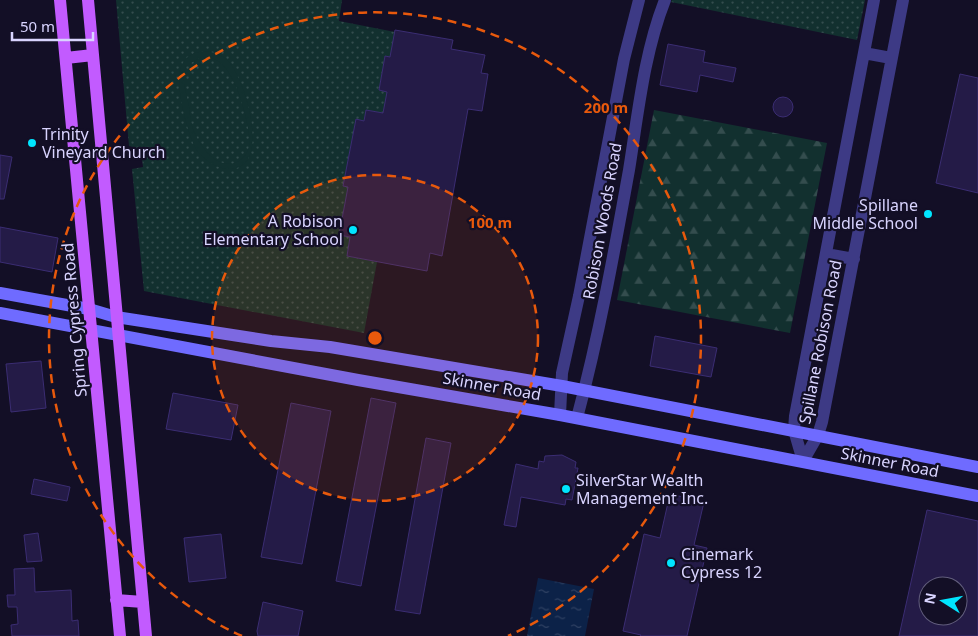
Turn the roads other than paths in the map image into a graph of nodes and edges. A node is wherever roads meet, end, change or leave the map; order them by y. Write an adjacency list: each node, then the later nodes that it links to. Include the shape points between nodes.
1 (60, 0): 9 (main road, Spring Cypress Road)
2 (88, 0): 8 (main road)
3 (639, 0): 19 (street, Robison Woods Road, via 624,59)
4 (665, 0): 20 (street, Robison Woods Road, via 647,64 605,302)
5 (874, 0): 7 (street, Spillane Robison Road)
6 (903, 0): 10 (street, Spillane Robison Road)
7 (864, 53): 10 (street); 11 (street, Spillane Robison Road)
8 (93, 55): 9 (main road); 16 (main road)
9 (66, 58): 14 (main road, Spring Cypress Road)
10 (891, 58): 12 (street, Spillane Robison Road)
11 (826, 254): 12 (street); 23 (street, Spillane Robison Road)
12 (854, 259): 24 (street, Spillane Robison Road)
13 (0, 293): 14 (street, Skinner Road)
14 (89, 310): 16 (street, Skinner Road); 17 (main road, Spring Cypress Road)
15 (0, 313): 17 (street, Skinner Road)
16 (116, 317): 18 (main road); 19 (street, Skinner Road, via 262,340 330,347)
17 (91, 331): 18 (street, Skinner Road); 28 (main road, Spring Cypress Road)
18 (118, 336): 21 (street, Skinner Road); 29 (main road)
19 (562, 386): 20 (street, Skinner Road); 21 (street, Robison Woods Road)
20 (584, 390): 22 (street, Robison Woods Road); 23 (street, Skinner Road)
21 (560, 415): 22 (street, Skinner Road)
22 (577, 418): 25 (street, Skinner Road)
23 (794, 430): 24 (street, Skinner Road); 25 (street, Spillane Robison Road)
24 (818, 435): 25 (street, Spillane Robison Road); 26 (street, Skinner Road)
25 (803, 461): 27 (street, Skinner Road)
26 (978, 467)
27 (978, 496)
28 (116, 600): 29 (main road); 30 (main road, Spring Cypress Road)
29 (143, 602): 31 (main road)
30 (120, 636)
31 (146, 636)

